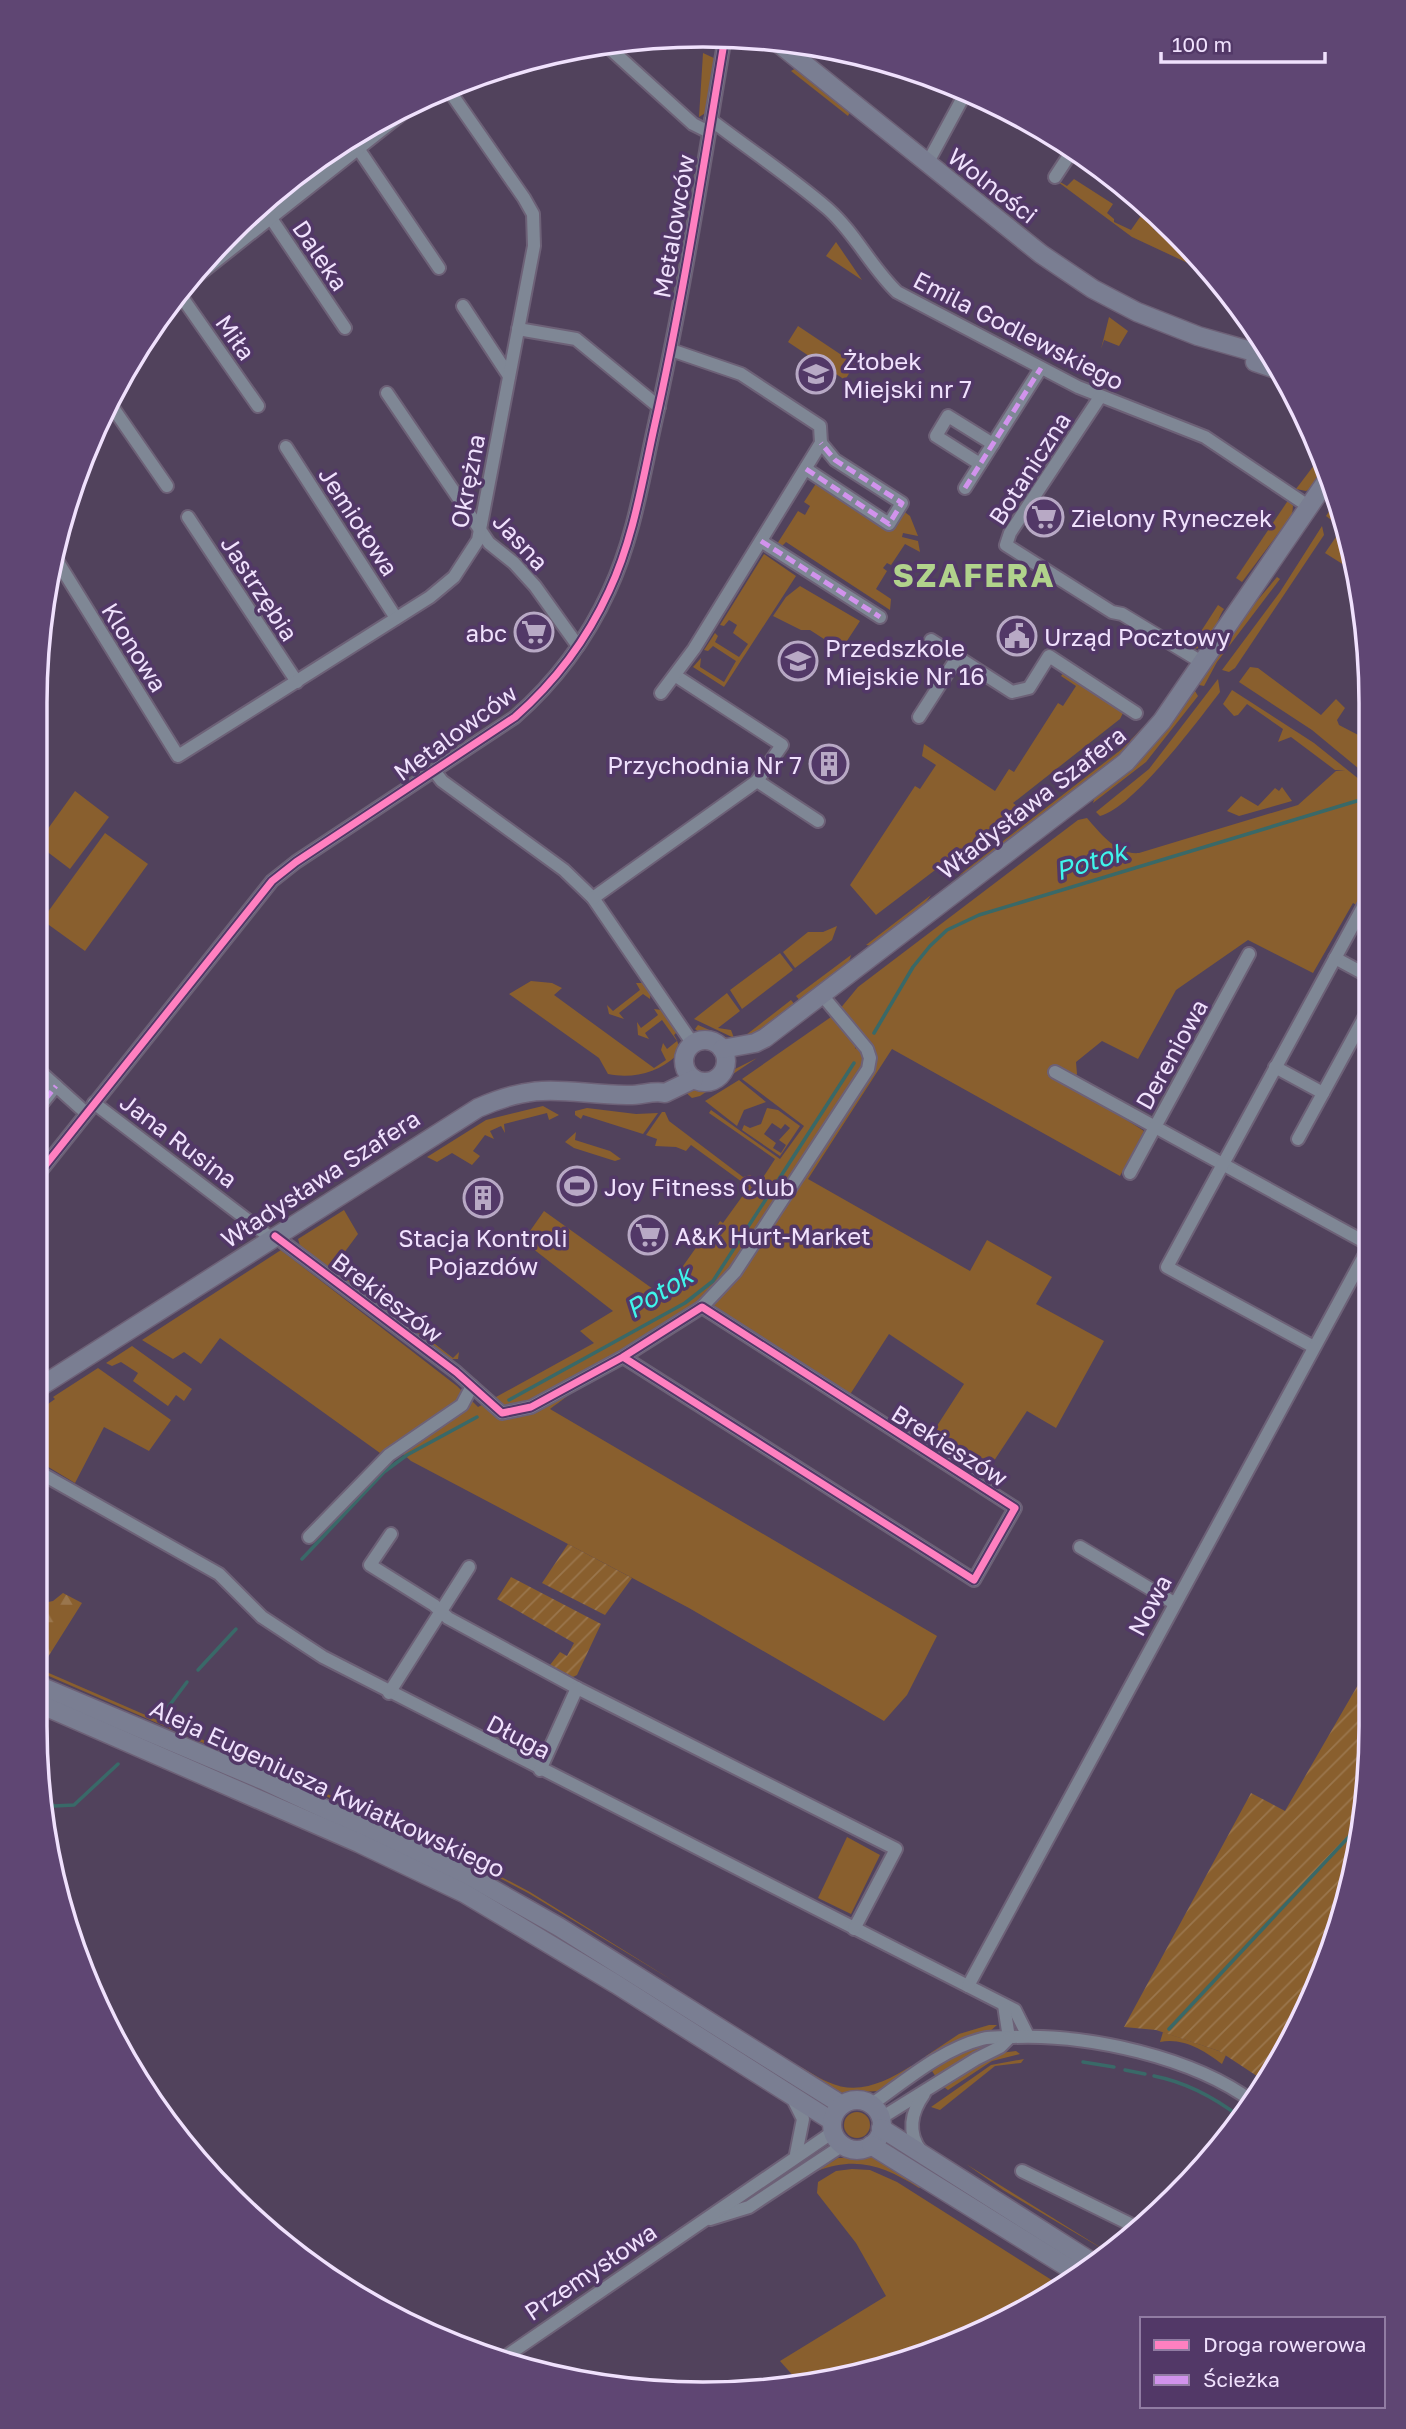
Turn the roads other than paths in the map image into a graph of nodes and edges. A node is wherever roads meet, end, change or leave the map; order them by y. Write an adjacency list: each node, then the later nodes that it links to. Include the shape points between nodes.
1 (723, 48): 6 (street, Metalowców)
2 (615, 53): 6 (street, Emila Godlewskiego, via 693,124)
3 (790, 53): 9 (street, Wolności)
4 (453, 97): 19 (street, Okrężna, via 533,214 534,246)
5 (961, 100): 9 (street)
6 (710, 126): 21 (street, Metalowców); 24 (street, Emila Godlewskiego, via 829,210 897,292)
7 (357, 147): 15 (street)
8 (1067, 158): 11 (street)
9 (927, 163): 20 (street, Wolności, via 1041,254 1093,289)
10 (330, 165): 13 (street)
11 (1055, 177)
12 (268, 213): 13 (street, Daleka)
13 (271, 217): 14 (street); 18 (street, Daleka)
14 (227, 252)
15 (439, 268)
16 (185, 302): 28 (street, Miła)
17 (463, 306): 25 (street)
18 (345, 328)
19 (519, 329): 25 (street, Okrężna); 29 (street, via 576,339)
20 (1198, 336): 22 (street, Wolności); 23 (street, Wolności, via 1223,351)
21 (671, 350): 29 (street, Metalowców); 31 (street, via 741,374 820,426)
22 (1257, 353)
23 (1264, 364)
24 (1041, 368): 27 (street, Emila Godlewskiego); 32 (street)
25 (509, 376): 41 (street, Okrężna)
26 (387, 393): 41 (street, Jasna)
27 (1100, 397): 39 (street, Emila Godlewskiego, via 1205,437); 49 (street, Botaniczna, via 1006,545)
28 (258, 406)
29 (659, 407): 47 (street, Metalowców, via 628,541 610,590)
30 (116, 412): 36 (street)
31 (821, 443): 35 (street); 35 (street, via 835,460 902,503 889,524)
32 (993, 444): 34 (street); 34 (street, via 948,416 936,436)
33 (286, 447): 45 (street, Jemiołowa)
34 (980, 464): 38 (street)
35 (806, 469): 42 (street)
36 (167, 486)
37 (1322, 486): 39 (street, Władysława Szafera)
38 (965, 488)
39 (1308, 506): 49 (street, Władysława Szafera)
40 (188, 517): 51 (street, Jastrzębia)
41 (480, 530): 45 (street, Okrężna, via 473,551 454,576); 47 (street, Jasna, via 535,586)
42 (761, 541): 44 (street); 50 (street)
43 (62, 568): 55 (street, Klonowa)
44 (880, 617)
45 (396, 618): 51 (street, Okrężna)
46 (931, 640): 48 (street)
47 (578, 646): 56 (street, Metalowców, via 530,704)
48 (957, 658): 53 (street, via 1013,692 1029,688 1049,656); 54 (street)
49 (1203, 663): 64 (street, Władysława Szafera, via 1126,762)
50 (676, 676): 52 (street); 57 (street, via 782,745)
51 (297, 682): 55 (street, Okrężna)
52 (661, 693)
53 (1136, 713)
54 (919, 717)
55 (178, 756)
56 (435, 772): 59 (street, via 564,870); 77 (street, Metalowców, via 272,881)
57 (757, 781): 58 (street); 59 (street)
58 (818, 821)
59 (593, 898): 67 (street)
60 (1359, 914): 62 (street)
61 (1248, 954): 78 (street, Dereniowa)
62 (1335, 958): 63 (street); 70 (street)
63 (1359, 971)
64 (822, 995): 66 (street, Władysława Szafera); 86 (street, via 867,1049 869,1069 735,1272)
65 (1359, 1027): 75 (street)
66 (755, 1043): 68 (street, Władysława Szafera); 69 (street, Władysława Szafera)
67 (693, 1044): 68 (street, via 705,1040); 71 (street, via 686,1053)
68 (722, 1049): 69 (street)
69 (725, 1067): 71 (street, via 712,1080)
70 (1275, 1067): 75 (street); 81 (street)
71 (690, 1072): 83 (street, Władysława Szafera, via 659,1084 657,1091 624,1095 551,1089 498,1099)
72 (1055, 1072): 78 (street, Nowa)
73 (47, 1078): 74 (street, Jana Rusina)
74 (56, 1086): 76 (street); 77 (street, Jana Rusina)
75 (1323, 1093): 79 (street)
76 (47, 1097)
77 (90, 1108): 80 (street, Metalowców); 83 (street, Jana Rusina)
78 (1155, 1127): 81 (street, Nowa); 82 (street, Dereniowa)
79 (1298, 1139)
80 (47, 1163)
81 (1223, 1164): 84 (street, Nowa); 87 (street, via 1167,1267)
82 (1130, 1173)
83 (273, 1237): 89 (street, Władysława Szafera); 90 (street, Brekieszów)
84 (1359, 1239)
85 (1359, 1265): 87 (street, Nowa)
86 (702, 1307): 88 (street); 88 (street, Brekieszów, via 1015,1508 974,1580)
87 (1314, 1347): 96 (street, Nowa)
88 (623, 1357): 90 (street, Brekieszów, via 516,1412 502,1413)
89 (47, 1383)
90 (474, 1389): 93 (street, via 462,1405 390,1455)
91 (47, 1477): 100 (street, Długa, via 197,1560 291,1639)
92 (391, 1534): 97 (street, via 370,1565)
93 (309, 1537)
94 (1080, 1547): 96 (street)
95 (469, 1567): 97 (street)
96 (1174, 1603): 105 (street, Nowa)
97 (439, 1611): 98 (street); 100 (street)
98 (577, 1688): 102 (street); 104 (street, via 896,1850)
99 (47, 1690): 103 (street, Aleja Eugeniusza Kwiatkowskiego)
100 (389, 1693): 102 (street, Długa)
101 (47, 1707): 103 (street, Aleja Eugeniusza Kwiatkowskiego)
102 (540, 1770): 104 (street, Długa)
103 (363, 1835): 109 (street, Aleja Eugeniusza Kwiatkowskiego); 112 (street, Aleja Eugeniusza Kwiatkowskiego, via 526,1908)
104 (854, 1929): 105 (street, Długa)
105 (968, 1986): 106 (street, Długa)
106 (1004, 2005): 107 (street, Długa, via 1015,2010); 108 (street)
107 (1028, 2036): 108 (street); 111 (street, via 1171,2060 1222,2081)
108 (1009, 2038): 110 (street); 113 (street, via 997,2035 962,2046)
109 (783, 2089): 114 (street, Aleja Eugeniusza Kwiatkowskiego); 116 (street, via 803,2119)
110 (925, 2092): 113 (street); 117 (street, via 916,2105 912,2126 918,2148)
111 (1244, 2096)
112 (842, 2105): 113 (street, via 857,2100); 114 (street)
113 (878, 2117): 115 (street); 117 (street)
114 (836, 2132): 115 (street, via 857,2150); 116 (street, Przemysłowa); 119 (street, Przemysłowa, via 749,2207)
115 (871, 2145): 122 (street)
116 (796, 2154): 119 (street, Przemysłowa)
117 (929, 2159): 121 (street)
118 (1022, 2171): 120 (street)
119 (704, 2222): 123 (street, Przemysłowa)
120 (1129, 2224)
121 (1085, 2258)
122 (1070, 2269)
123 (511, 2353)

